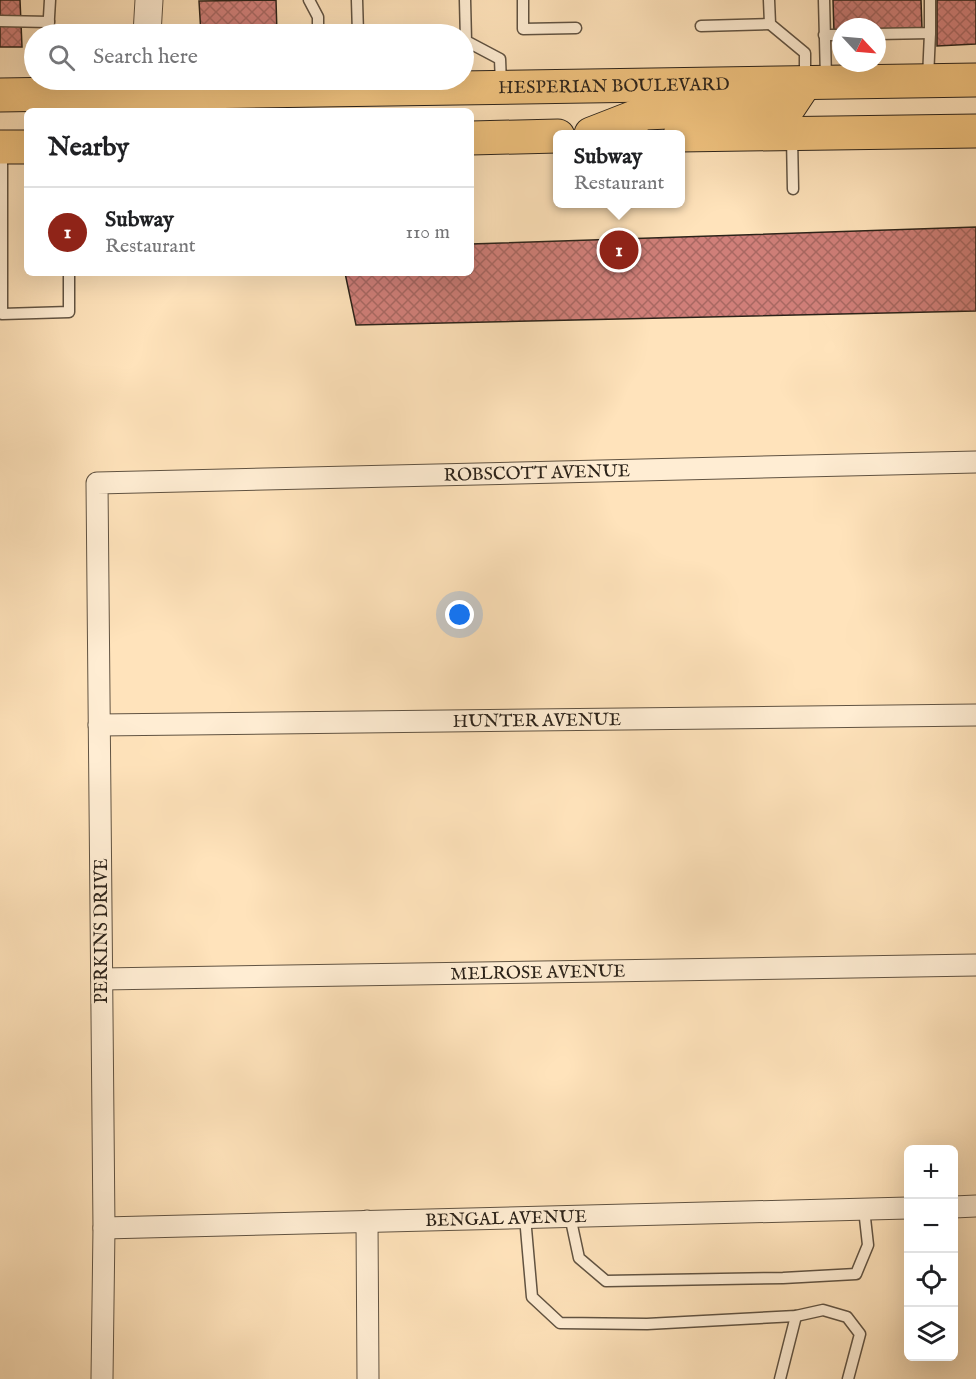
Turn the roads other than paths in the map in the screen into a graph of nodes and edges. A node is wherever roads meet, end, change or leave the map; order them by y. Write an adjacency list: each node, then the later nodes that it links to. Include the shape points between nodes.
1 (50, 0): 11 (lane)
2 (149, 0): 12 (street)
3 (309, 0): 13 (lane)
4 (357, 0): 14 (lane)
5 (465, 0): 15 (lane)
6 (523, 0): 18 (lane, via 523,29)
7 (769, 0): 16 (lane)
8 (824, 0): 21 (lane)
9 (930, 0): 19 (lane)
10 (0, 21): 11 (lane)
11 (49, 22)
12 (148, 24)
13 (318, 24)
14 (358, 24)
15 (466, 24)
16 (770, 24): 17 (lane); 25 (lane, via 805,53)
17 (701, 26)
18 (576, 28)
19 (930, 33): 20 (lane); 24 (lane)
20 (886, 34)
21 (824, 35): 22 (lane); 25 (lane)
22 (832, 35)
23 (474, 45): 28 (lane, via 500,59)
24 (928, 81): 25 (main road, HESPERIAN BOULEVARD); 26 (main road, HESPERIAN BOULEVARD)
25 (816, 82): 28 (main road, HESPERIAN BOULEVARD); 34 (main road, via 789,107 645,113)
26 (976, 82): 36 (main road, via 931,103 820,104)
27 (474, 87): 28 (main road, HESPERIAN BOULEVARD)
28 (501, 88)
29 (26, 90): 32 (main road, HESPERIAN BOULEVARD)
30 (89, 90): 33 (main road, HESPERIAN BOULEVARD)
31 (223, 90): 33 (main road, HESPERIAN BOULEVARD)
32 (0, 94)
33 (147, 94)
34 (603, 130)
35 (976, 131): 36 (main road)
36 (792, 133): 37 (main road); 41 (lane)
37 (685, 135)
38 (553, 136): 39 (main road)
39 (474, 138)
40 (10, 147): 42 (lane, via 2,314 69,312)
41 (794, 189)
42 (69, 276)
43 (976, 462): 44 (street, ROBSCOTT AVENUE)
44 (98, 483): 46 (street, PERKINS DRIVE)
45 (976, 715): 46 (street, HUNTER AVENUE)
46 (99, 725): 48 (street, PERKINS DRIVE)
47 (976, 965): 48 (street, MELROSE AVENUE)
48 (102, 979): 56 (street, PERKINS DRIVE)
49 (976, 1206): 50 (street)
50 (958, 1207)
51 (904, 1208): 52 (street, BENGAL AVENUE)
52 (864, 1209): 53 (street, BENGAL AVENUE); 53 (lane, via 867,1245 856,1274 772,1279 606,1281 579,1258)
53 (570, 1216): 54 (street, BENGAL AVENUE)
54 (525, 1217): 55 (street, BENGAL AVENUE); 57 (lane, via 532,1297 560,1323 647,1324)
55 (367, 1221): 56 (street, BENGAL AVENUE); 59 (street)
56 (104, 1227): 58 (street, PERKINS DRIVE)
57 (796, 1316): 60 (lane); 61 (lane, via 823,1310 846,1317 860,1334)
58 (102, 1379)
59 (368, 1379)
60 (780, 1379)
61 (848, 1379)

